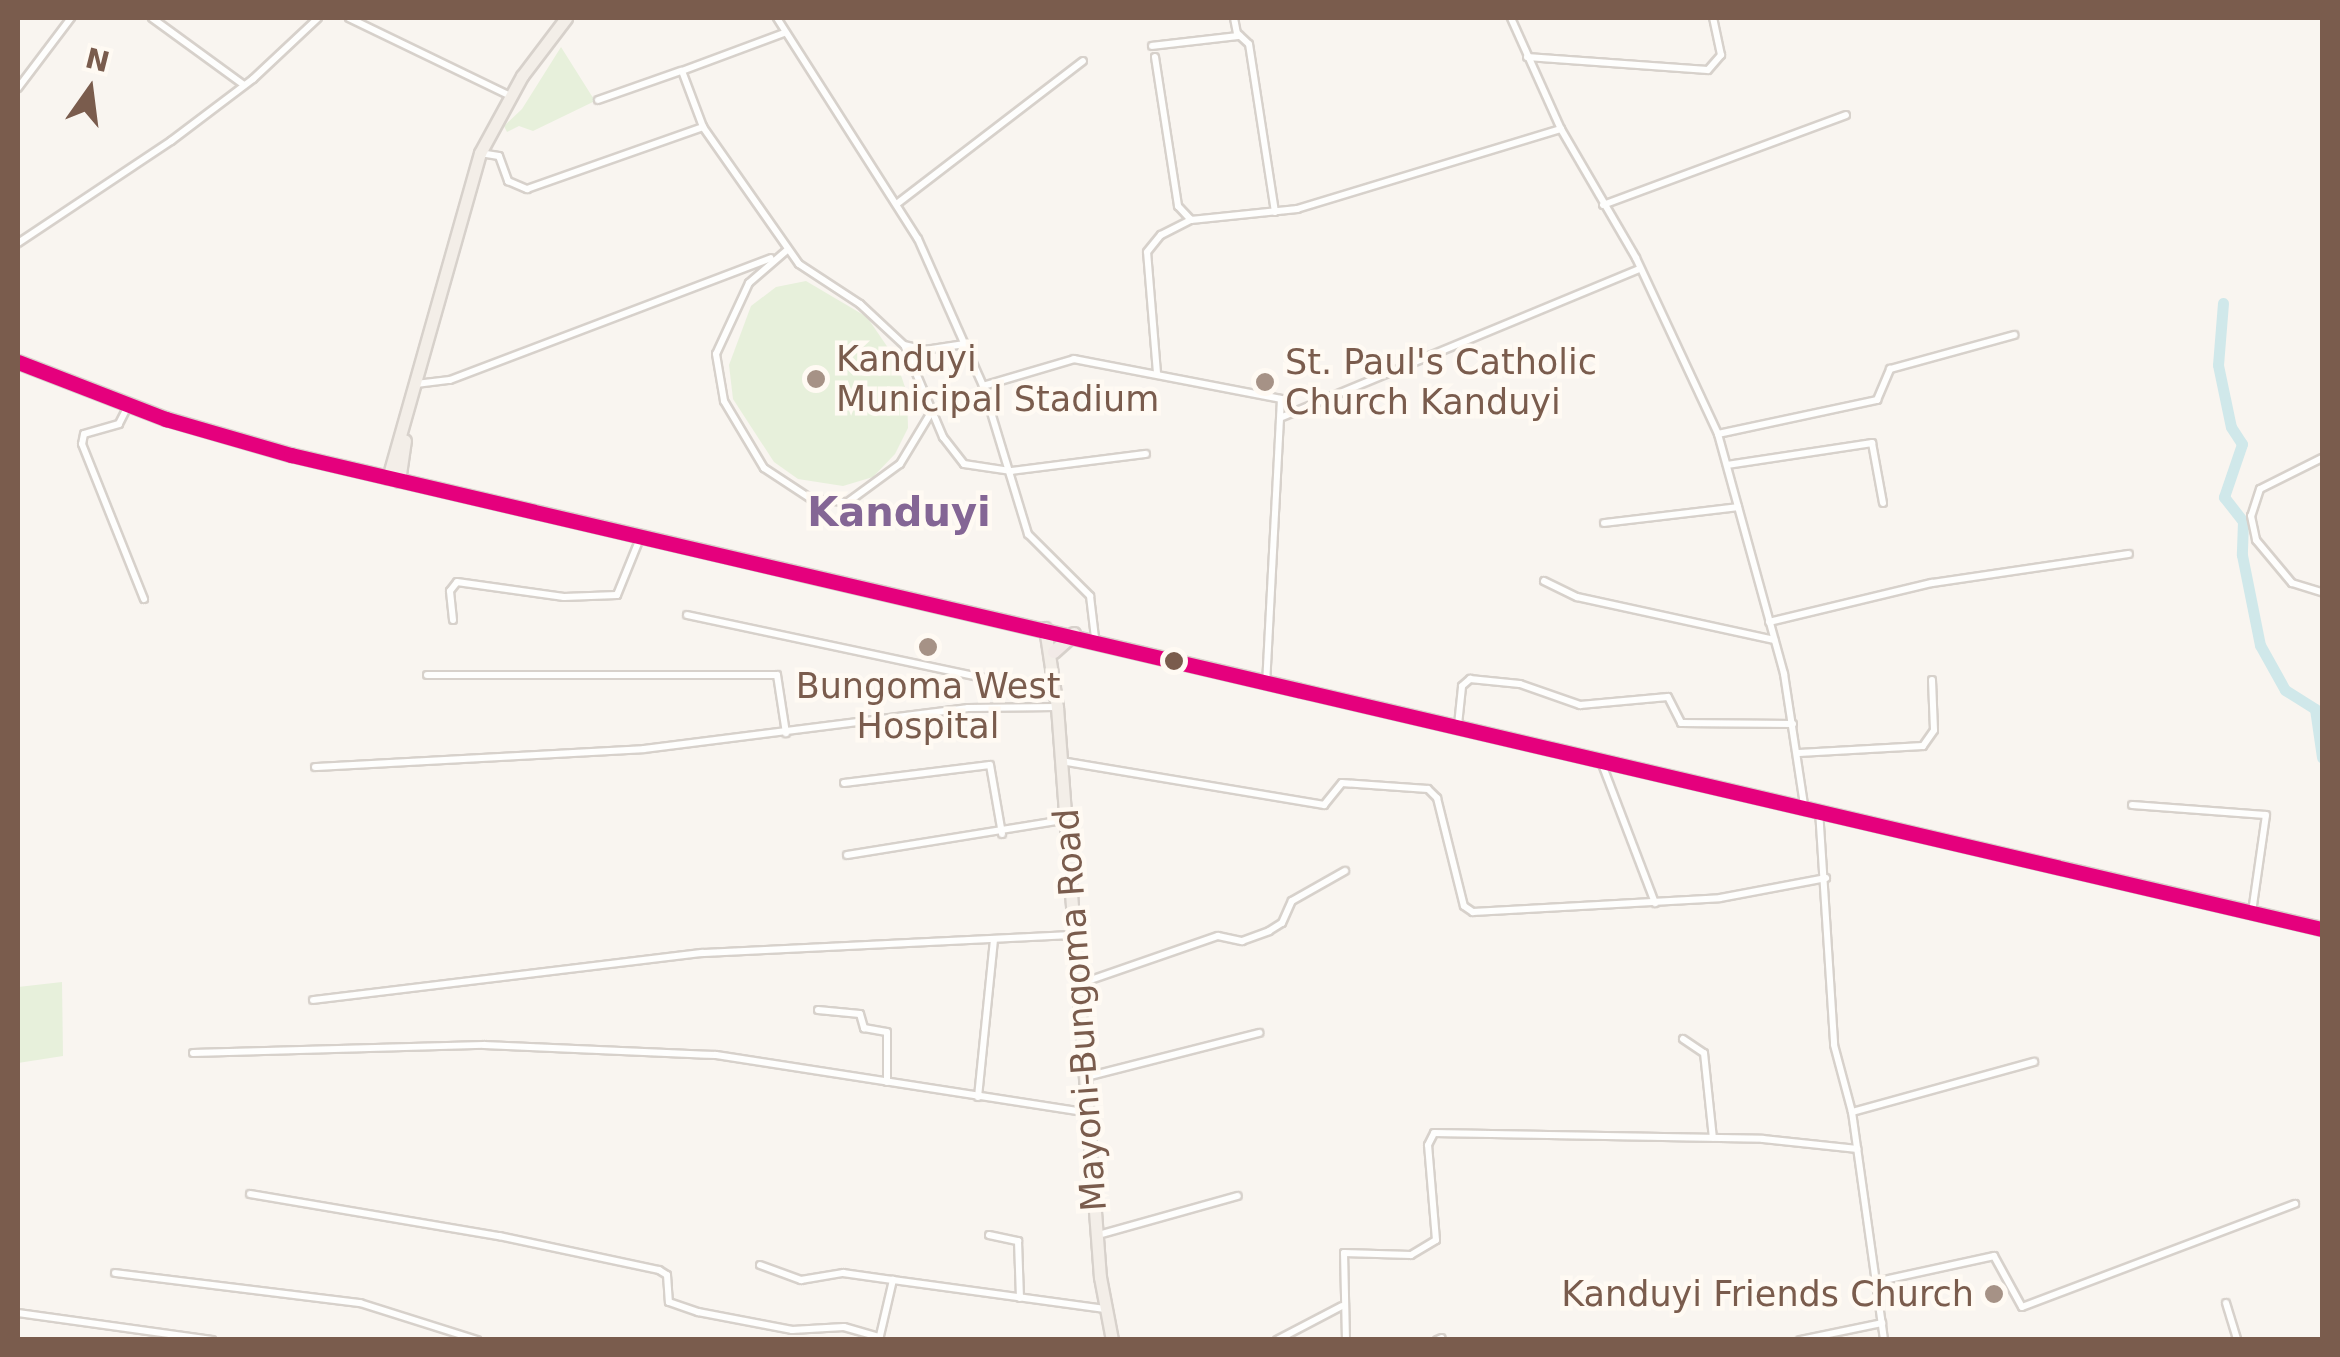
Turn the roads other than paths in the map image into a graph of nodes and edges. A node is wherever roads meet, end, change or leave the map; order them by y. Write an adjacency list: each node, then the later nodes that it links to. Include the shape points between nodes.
1 (71, 18): 18 (street)
2 (152, 18): 17 (street)
3 (318, 18): 17 (street)
4 (349, 18): 19 (street)
5 (566, 18): 19 (main road)
6 (777, 18): 10 (street)
7 (1234, 18): 11 (street)
8 (1511, 18): 14 (street)
9 (1713, 18): 14 (street, via 1721,55 1708,70)
10 (784, 32): 16 (street); 25 (street)
11 (1240, 36): 12 (street); 27 (street, via 1249,44)
12 (1152, 46)
13 (1155, 56): 28 (street, via 1178,206)
14 (1527, 56): 23 (street)
15 (1082, 61): 25 (street)
16 (682, 70): 20 (street); 22 (street)
17 (244, 85): 29 (street, via 84,204)
18 (18, 88)
19 (510, 96): 24 (main road)
20 (598, 100)
21 (1846, 115): 26 (street)
22 (703, 126): 24 (street, via 526,188 508,181 499,156); 30 (street)
23 (1561, 129): 26 (street); 27 (street)
24 (480, 153): 37 (main road)
25 (898, 203): 33 (street)
26 (1603, 205): 31 (street)
27 (1276, 212): 28 (street)
28 (1191, 220): 36 (street, via 1161,235 1147,252)
29 (18, 242)
30 (786, 251): 34 (street, via 860,304); 37 (street, via 515,357 450,380); 40 (street, via 749,283 716,354 724,402 764,468 810,499 848,502 900,464)
31 (1640, 268): 41 (street); 42 (street)
32 (2014, 335): 42 (street, via 1890,369 1878,400)
33 (966, 344): 34 (street); 38 (street)
34 (904, 346): 40 (street)
35 (18, 362): 39 (highway)
36 (1158, 373): 38 (street, via 1074,359); 41 (street, via 1276,396)
37 (416, 384): 47 (main road)
38 (982, 386): 46 (street)
39 (129, 405): 47 (highway); 55 (street, via 119,424 84,434 82,444)
40 (932, 411): 46 (street, via 964,464)
41 (1282, 416): 66 (street)
42 (1718, 434): 45 (street)
43 (1146, 454): 46 (street)
44 (2322, 458): 54 (street, via 2260,489 2251,516 2256,540 2292,584)
45 (1726, 465): 48 (street, via 1872,443); 49 (street)
46 (1011, 471): 61 (street, via 1028,534 1090,596)
47 (394, 476): 51 (highway)
48 (1883, 503)
49 (1738, 507): 50 (street); 58 (street)
50 (1604, 523)
51 (642, 534): 57 (street, via 616,595 564,597 457,582 450,591); 59 (highway)
52 (2129, 554): 58 (street, via 1932,583)
53 (1544, 581): 62 (street, via 1577,596)
54 (2322, 592)
55 (144, 599)
56 (687, 614): 67 (street)
57 (454, 620)
58 (1768, 622): 62 (street)
59 (1048, 629): 60 (highway); 63 (main road); 67 (main road)
60 (1074, 634): 61 (highway); 63 (highway)
61 (1095, 638): 66 (highway)
62 (1774, 640): 69 (street)
63 (1054, 652): 67 (main road)
64 (427, 675): 71 (street, via 777,675)
65 (1932, 680): 72 (street, via 1934,730 1923,746)
66 (1266, 681): 70 (highway)
67 (1055, 686): 68 (main road, Mayoni-Bungoma Road)
68 (1058, 707): 71 (street, via 968,708); 74 (main road, Mayoni-Bungoma Road)
69 (1793, 724): 70 (street, via 1681,723 1668,696 1580,704 1520,684 1466,680); 72 (street)
70 (1458, 725): 73 (highway)
71 (786, 734): 75 (street)
72 (1799, 753): 77 (street)
73 (1601, 758): 77 (highway); 85 (street)
74 (1062, 762): 80 (main road, Mayoni-Bungoma Road); 85 (street, via 1324,805 1342,783 1422,787 1437,798 1470,912)
75 (315, 767)
76 (844, 784): 81 (street, via 990,765)
77 (1804, 805): 79 (highway)
78 (2132, 805): 86 (street, via 2266,815)
79 (1818, 808): 84 (street); 86 (highway)
80 (1066, 820): 81 (street); 88 (main road, Mayoni-Bungoma Road)
81 (1002, 834): 82 (street)
82 (847, 855)
83 (1344, 871): 90 (street, via 1292,901 1282,923 1269,931 1242,941 1218,936)
84 (1826, 878): 85 (street); 101 (street, via 1834,1044)
85 (1655, 902)
86 (2252, 914): 87 (highway)
87 (2322, 930)
88 (1074, 935): 89 (street); 90 (main road, Mayoni-Bungoma Road)
89 (994, 939): 91 (street, via 702,953); 99 (street)
90 (1079, 984): 97 (main road, Mayoni-Bungoma Road)
91 (314, 1000)
92 (818, 1010): 98 (street, via 860,1014 864,1028 887,1032)
93 (1259, 1033): 97 (street)
94 (1683, 1039): 102 (street, via 1704,1052)
95 (193, 1053): 98 (street, via 484,1045 716,1056)
96 (2034, 1062): 101 (street)
97 (1084, 1078): 100 (main road, Mayoni-Bungoma Road)
98 (887, 1082): 99 (street)
99 (978, 1098): 100 (street)
100 (1086, 1112): 108 (main road, Mayoni-Bungoma Road)
101 (1852, 1112): 103 (street)
102 (1712, 1138): 103 (street); 115 (street, via 1434,1133 1428,1146 1436,1240 1411,1255 1346,1252)
103 (1857, 1149): 112 (street)
104 (250, 1194): 119 (street, via 659,1270 667,1276 666,1298 683,1309 792,1330 844,1326)
105 (1238, 1196): 108 (street)
106 (2295, 1204): 112 (street, via 2022,1307 1994,1256)
107 (989, 1235): 113 (street, via 1018,1241)
108 (1096, 1236): 116 (main road, Mayoni-Bungoma Road)
109 (760, 1266): 111 (street, via 801,1280 843,1273)
110 (115, 1273): 121 (street, via 360,1302)
111 (892, 1280): 113 (street); 119 (street)
112 (1875, 1282): 118 (street)
113 (1020, 1298): 116 (street)
114 (2226, 1303): 127 (street)
115 (1342, 1306): 123 (street); 124 (street)
116 (1106, 1309): 122 (main road, Mayoni-Bungoma Road)
117 (18, 1314): 120 (street)
118 (1882, 1323): 125 (street); 126 (street)
119 (879, 1338)
120 (212, 1340)
121 (477, 1340)
122 (1112, 1340)
123 (1277, 1340)
124 (1346, 1340)
125 (1800, 1340)
126 (1884, 1340)
127 (2237, 1340)

